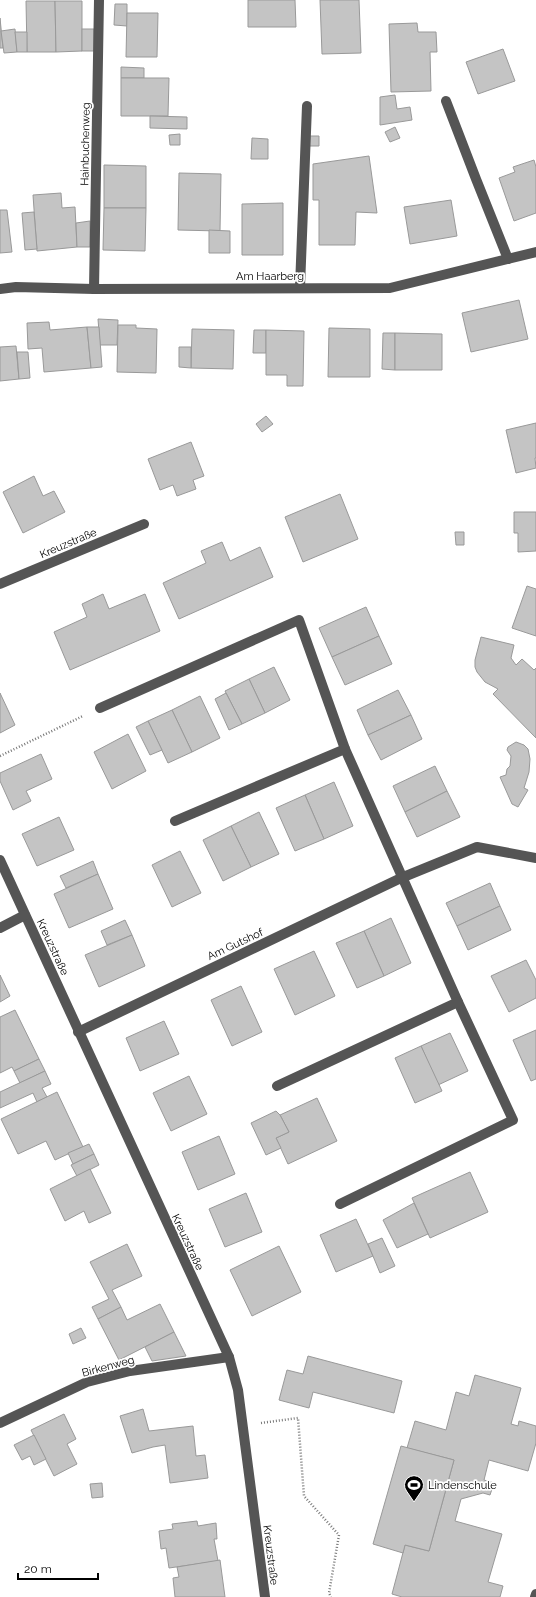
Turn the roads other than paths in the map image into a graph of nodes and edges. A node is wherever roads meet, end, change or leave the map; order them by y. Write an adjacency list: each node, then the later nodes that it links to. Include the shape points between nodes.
1 (99, 0): 8 (street, Hainbuchenweg)
2 (446, 101): 5 (street)
3 (307, 106): 6 (street)
4 (536, 252): 5 (street, Am Haarberg)
5 (508, 259): 6 (street, Am Haarberg, via 390,288)
6 (300, 287): 8 (street, Am Haarberg)
7 (0, 289): 8 (street, Am Haarberg)
8 (94, 289)
9 (144, 524): 10 (street, Kreuzstraße)
10 (0, 584)
11 (100, 708): 12 (street, via 298,620)
12 (345, 749): 13 (street); 16 (street)
13 (175, 821)
14 (536, 858): 16 (street, Am Gutshof, via 478,847)
15 (0, 860): 17 (street, Kreuzstraße)
16 (401, 878): 19 (street); 20 (street, Am Gutshof)
17 (25, 916): 18 (street, Kreuzstraße); 20 (street, Kreuzstraße)
18 (0, 928)
19 (458, 1002): 21 (street); 22 (street, via 513,1120)
20 (78, 1032): 23 (street, Kreuzstraße)
21 (277, 1086)
22 (340, 1204)
23 (229, 1358): 24 (street, Birkenweg, via 130,1371 87,1382); 25 (street, Kreuzstraße, via 238,1390)
24 (0, 1423)
25 (265, 1597)

